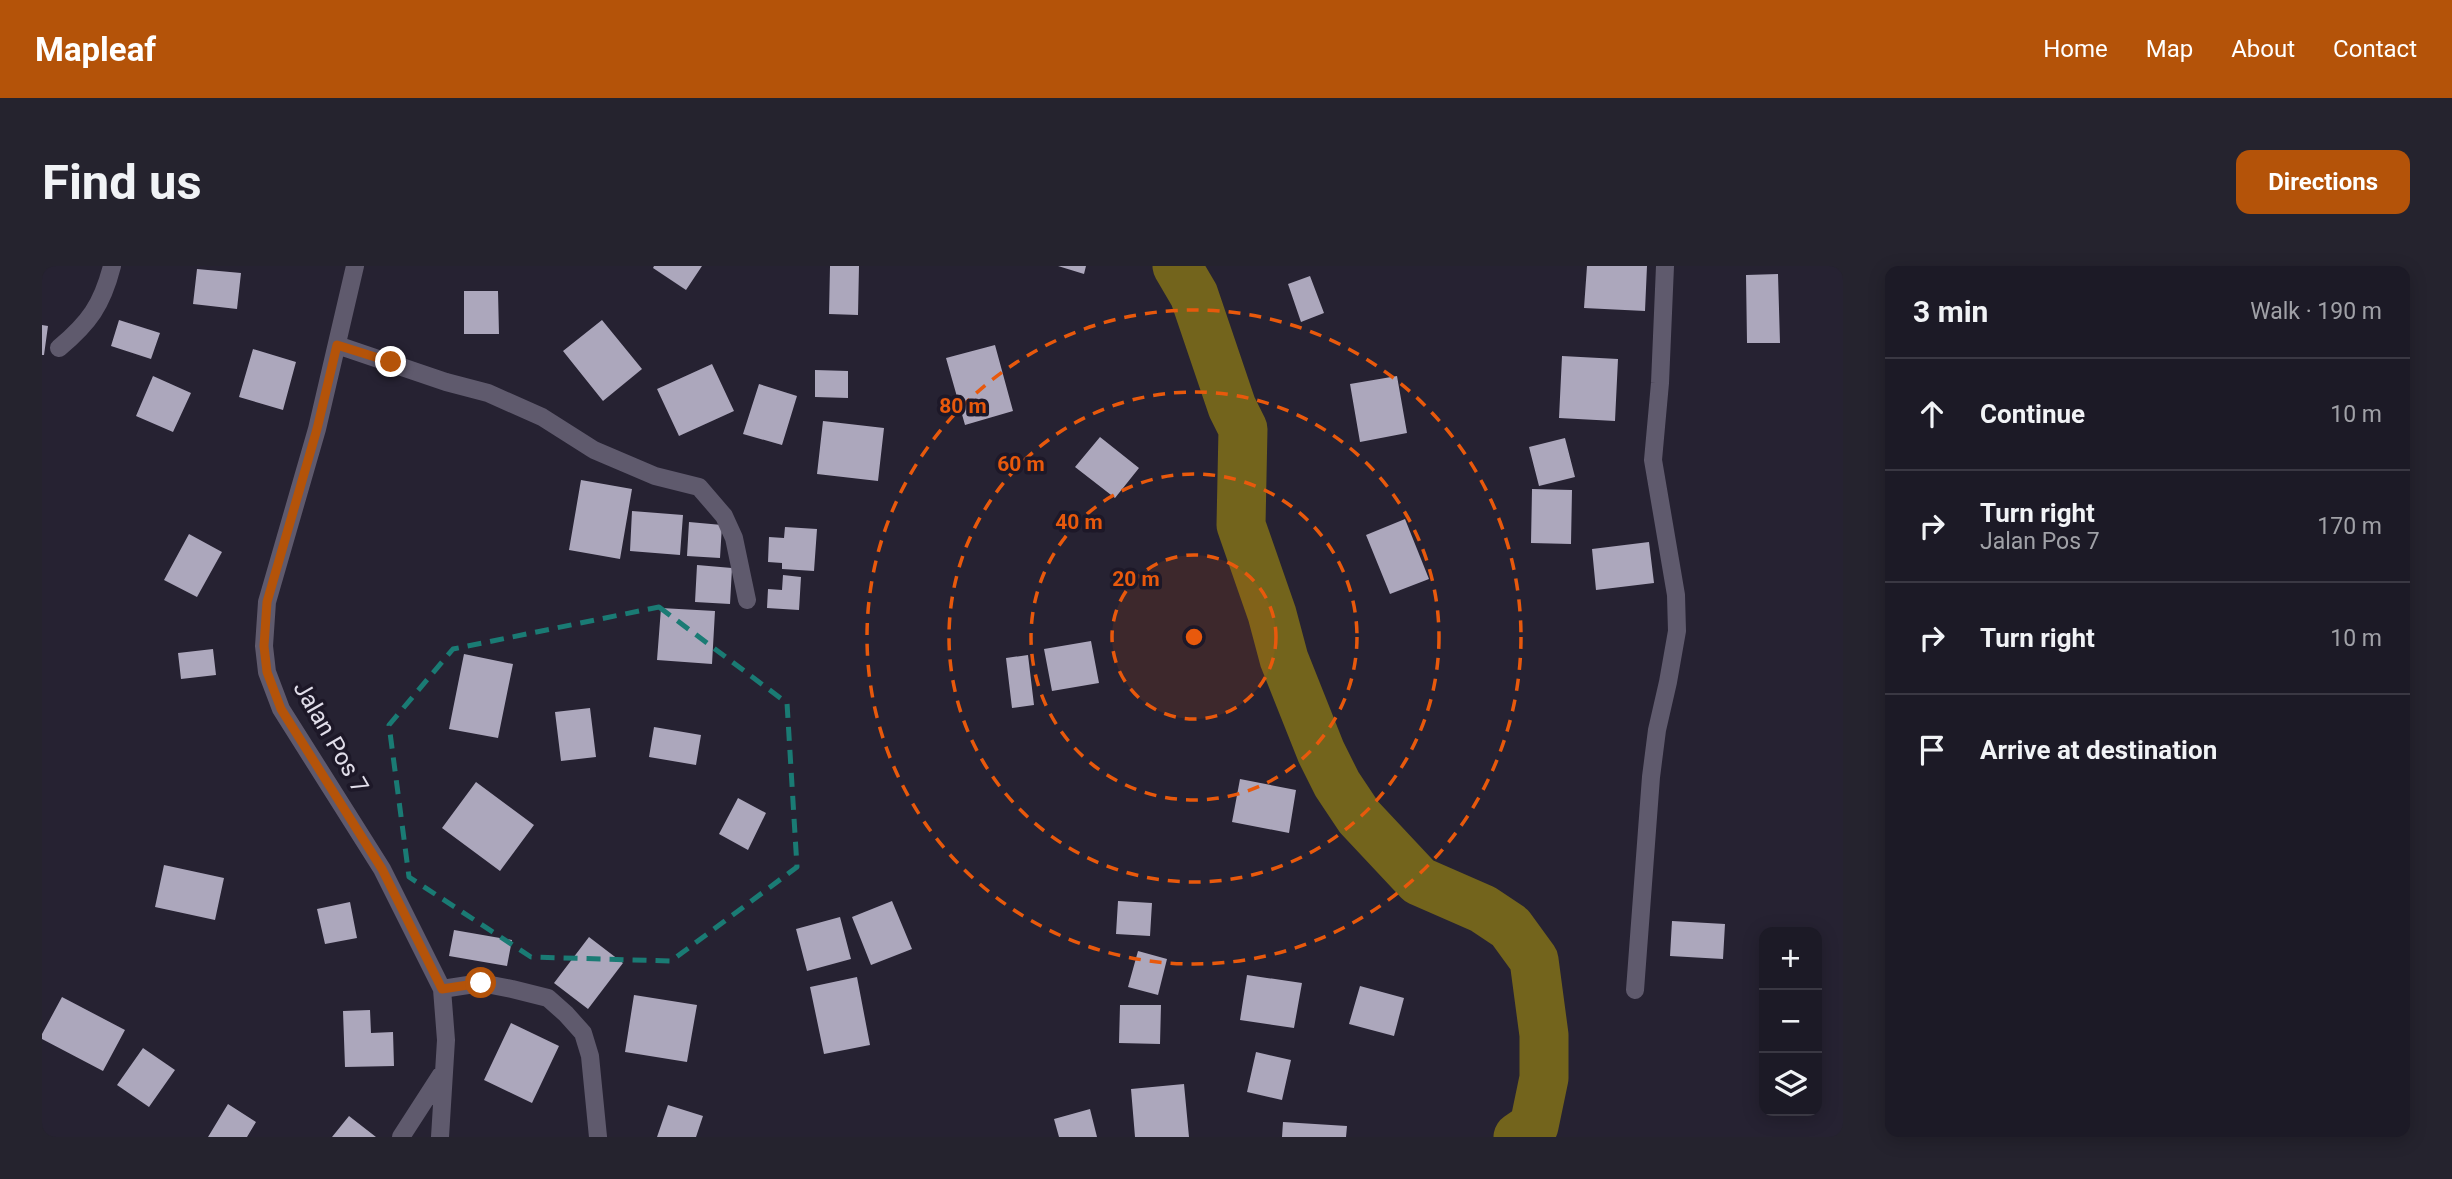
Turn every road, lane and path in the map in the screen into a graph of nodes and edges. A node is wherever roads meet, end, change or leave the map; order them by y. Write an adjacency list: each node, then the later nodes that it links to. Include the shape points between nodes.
1 (112, 266): 5 (street, via 94,313)
2 (355, 266): 4 (street, Jalan Pos 7)
3 (1665, 266): 8 (street, via 1653,460 1676,595 1677,631 1651,777)
4 (337, 345): 6 (street, via 488,393 542,417 594,450 655,476 699,487 724,516 734,538); 7 (street, Jalan Pos 7, via 267,602 267,672 281,709 382,869)
5 (59, 348)
6 (747, 600)
7 (442, 989): 9 (street, Jalan Pos 7); 12 (street, via 481,983 512,989 548,998 566,1014 583,1034 590,1056)
8 (1635, 990)
9 (443, 1072): 10 (street); 11 (street, Jalan Pos 7)
10 (401, 1137)
11 (440, 1137)
12 (598, 1137)

